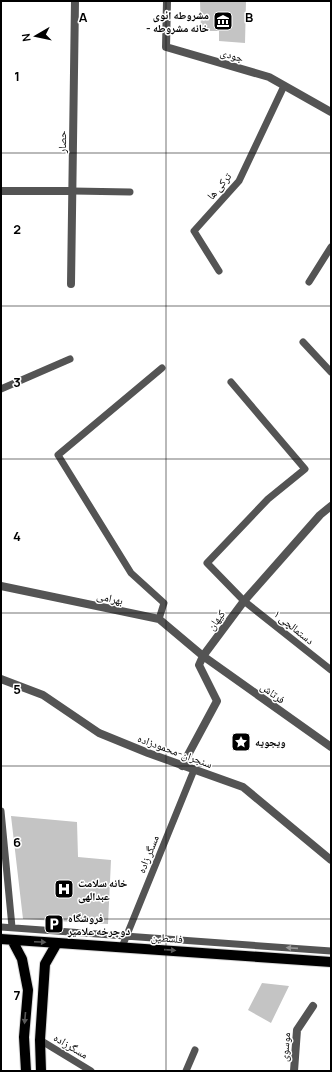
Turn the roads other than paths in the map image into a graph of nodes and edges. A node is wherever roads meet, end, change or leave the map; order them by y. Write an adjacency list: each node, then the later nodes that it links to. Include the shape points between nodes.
1 (76, 1): 6 (street, حصار)
2 (167, 1): 3 (street, جودی, via 166,47 269,77)
3 (284, 86): 4 (street, جودی); 9 (lane, ترکی ها, via 239,181 194,231)
4 (331, 112)
5 (1, 190): 6 (street)
6 (72, 191): 7 (lane); 11 (street, حصار)
7 (130, 192)
8 (331, 247): 10 (lane)
9 (219, 271)
10 (309, 282)
11 (71, 284)
12 (303, 342): 15 (lane)
13 (70, 359): 17 (lane)
14 (162, 368): 21 (lane, via 58,454 131,573 164,603)
15 (331, 372)
16 (231, 382): 20 (lane, دستمالچی ۱, via 305,468 268,500 207,563)
17 (1, 389)
18 (330, 508): 20 (street, کیهان)
19 (1, 586): 21 (street, بهرامی)
20 (244, 601): 22 (street, کیهان); 23 (lane, دستمالچی ۱)
21 (159, 619): 22 (street, بهرامی)
22 (203, 656): 25 (street, فرتاش); 26 (street, via 199,665 218,701)
23 (331, 670)
24 (1, 679): 26 (street, سنجران-محمودزاده, via 43,696 99,733)
25 (331, 748)
26 (182, 766): 27 (street, سنجران-محمودزاده)
27 (194, 770): 29 (street, سنجران-محمودزاده, via 243,788); 32 (lane, مسگر زاده)
28 (1, 812): 31 (lane)
29 (331, 860)
30 (1, 926): 31 (lane)
31 (12, 927): 32 (lane)
32 (127, 935): 36 (lane, مسگر زاده); 37 (lane, one-way to 32)
33 (1, 939): 34 (main road, فلسطین)
34 (12, 940): 35 (main road, فلسطین, one-way to 35); 42 (main road, one-way to 42, via 22,959 28,990 24,1037)
35 (57, 943): 36 (main road, فلسطین); 40 (main road, via 45,964)
36 (122, 947): 38 (main road, فلسطین, one-way to 38)
37 (331, 951)
38 (331, 962)
39 (313, 1006): 46 (street, موسوی, via 297,1030)
40 (40, 1040): 43 (main road); 44 (lane, مسگرزاده)
41 (195, 1050): 45 (lane)
42 (26, 1071)
43 (41, 1071)
44 (91, 1071)
45 (186, 1071)
46 (294, 1071)

